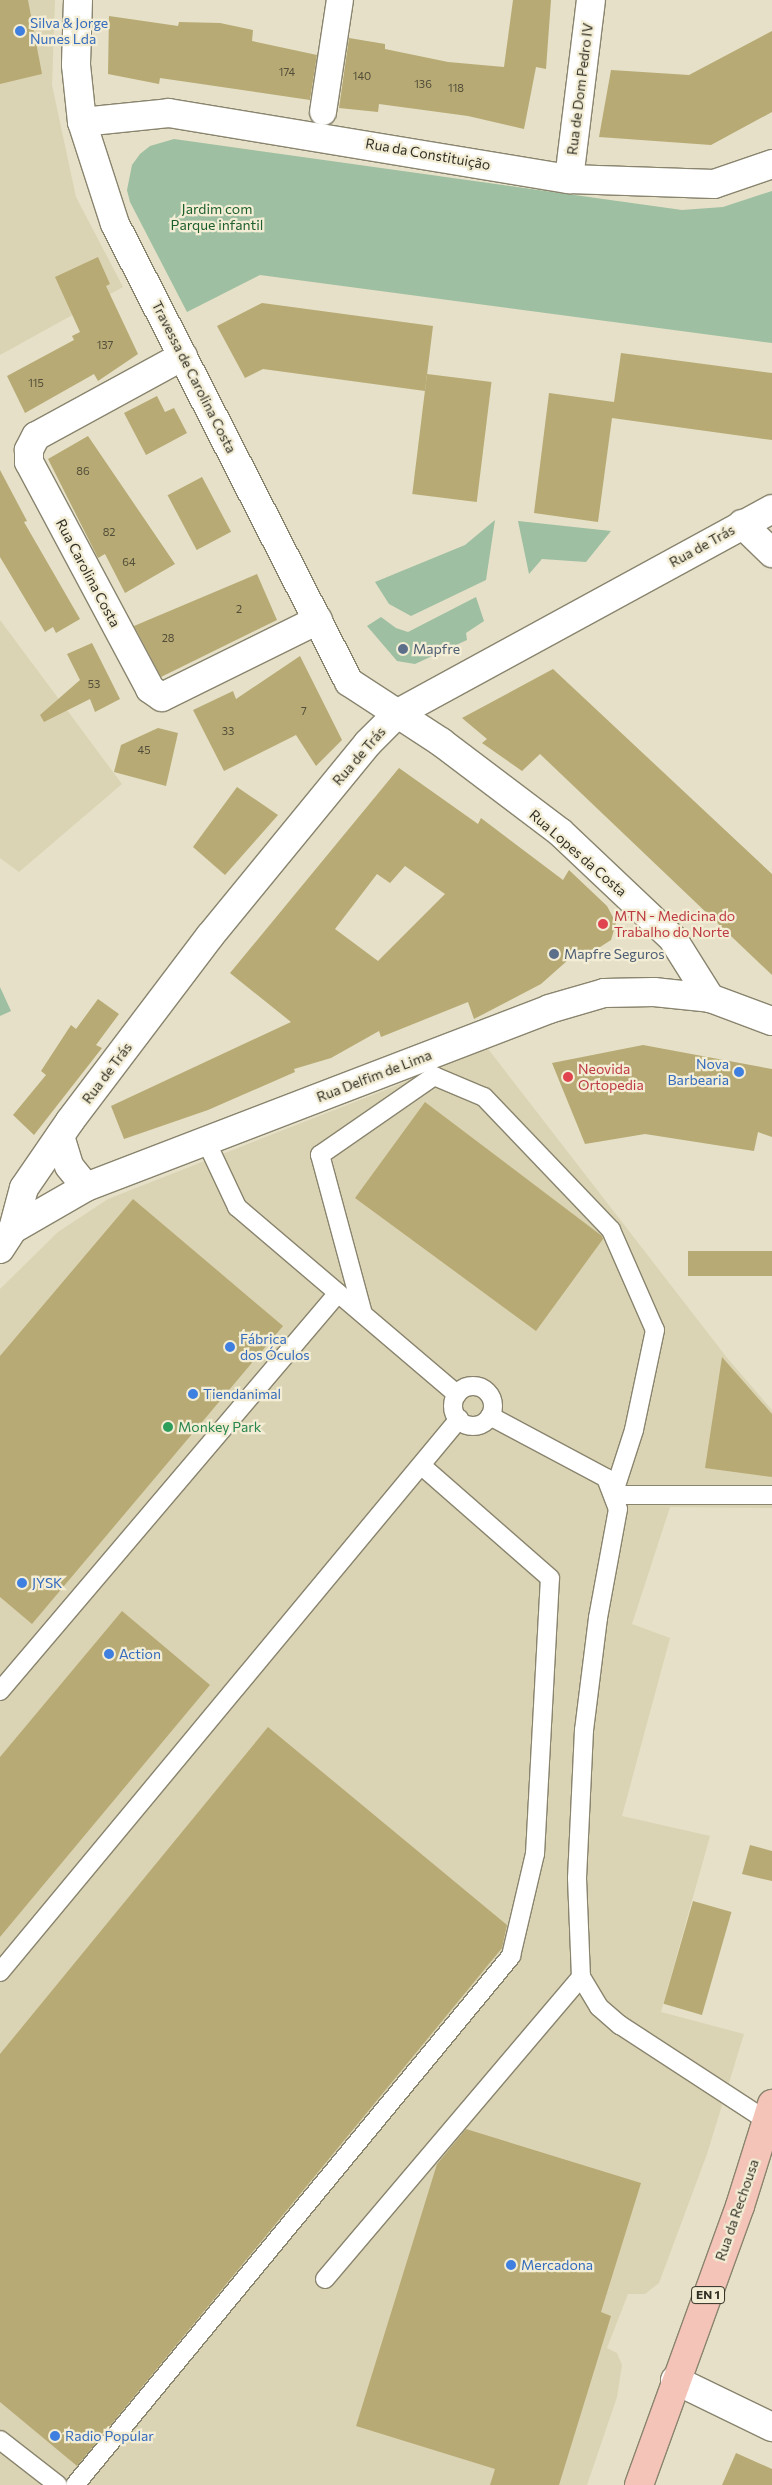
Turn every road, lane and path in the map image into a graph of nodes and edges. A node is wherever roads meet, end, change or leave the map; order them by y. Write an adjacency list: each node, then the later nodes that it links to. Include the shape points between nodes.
1 (78, 0): 5 (street, Travessa de Carolina Costa, via 76,65)
2 (340, 0): 4 (street)
3 (591, 0): 7 (street, Rua de Dom Pedro IV)
4 (323, 112)
5 (82, 122): 7 (street, Rua da Constituição, via 169,114); 8 (street, Travessa de Carolina Costa, via 115,224)
6 (772, 164): 7 (street, Rua da Constituição, via 714,184)
7 (569, 178)
8 (183, 356): 12 (street, Travessa de Carolina Costa); 12 (street, Rua Carolina Costa, via 36,436 29,450 29,462 150,689 162,697 176,693)
9 (772, 509): 10 (street, Rua de Trás)
10 (742, 524): 11 (street); 13 (street, Rua de Trás)
11 (772, 553)
12 (318, 620): 13 (street, Travessa de Carolina Costa, via 349,682)
13 (398, 713): 14 (street, Rua Lopes da Costa, via 560,832 673,939); 16 (street, Rua de Trás, via 368,743 210,936)
14 (710, 998): 15 (street, Rua Delfim de Lima); 17 (street, Rua Delfim de Lima, via 654,992 604,994 549,1008)
15 (772, 1021)
16 (60, 1136): 18 (street, via 69,1166); 19 (street, Rua de Trás, via 24,1188)
17 (206, 1141): 18 (street, Rua Delfim de Lima); 20 (lane, via 237,1207)
18 (86, 1187): 19 (street, Rua Delfim de Lima)
19 (7, 1239)
20 (338, 1293): 21 (lane); 28 (lane)
21 (363, 1314): 22 (lane); 26 (lane, via 320,1154 434,1076 484,1097 611,1230 655,1330 634,1430)
22 (457, 1394): 23 (lane, via 467,1387 485,1390 492,1400); 24 (lane, via 453,1407)
23 (490, 1416): 24 (lane, via 477,1426); 26 (lane, via 606,1478)
24 (459, 1419): 25 (lane)
25 (421, 1465): 29 (lane); 37 (lane, via 550,1578 535,1854 511,1956)
26 (613, 1495): 27 (lane); 30 (lane, via 618,1509 598,1618 584,1730 577,1878)
27 (772, 1495)
28 (0, 1691)
29 (0, 1972)
30 (581, 1977): 31 (lane, via 600,2007 620,2025); 32 (lane)
31 (769, 2112): 33 (main road, Rua da Rechousa / EN 1, via 736,2215)
32 (325, 2279)
33 (675, 2380): 34 (street); 38 (main road, Rua da Rechousa / EN 1)
34 (772, 2427)
35 (0, 2440): 36 (lane)
36 (58, 2485)
37 (75, 2485)
38 (639, 2485)

